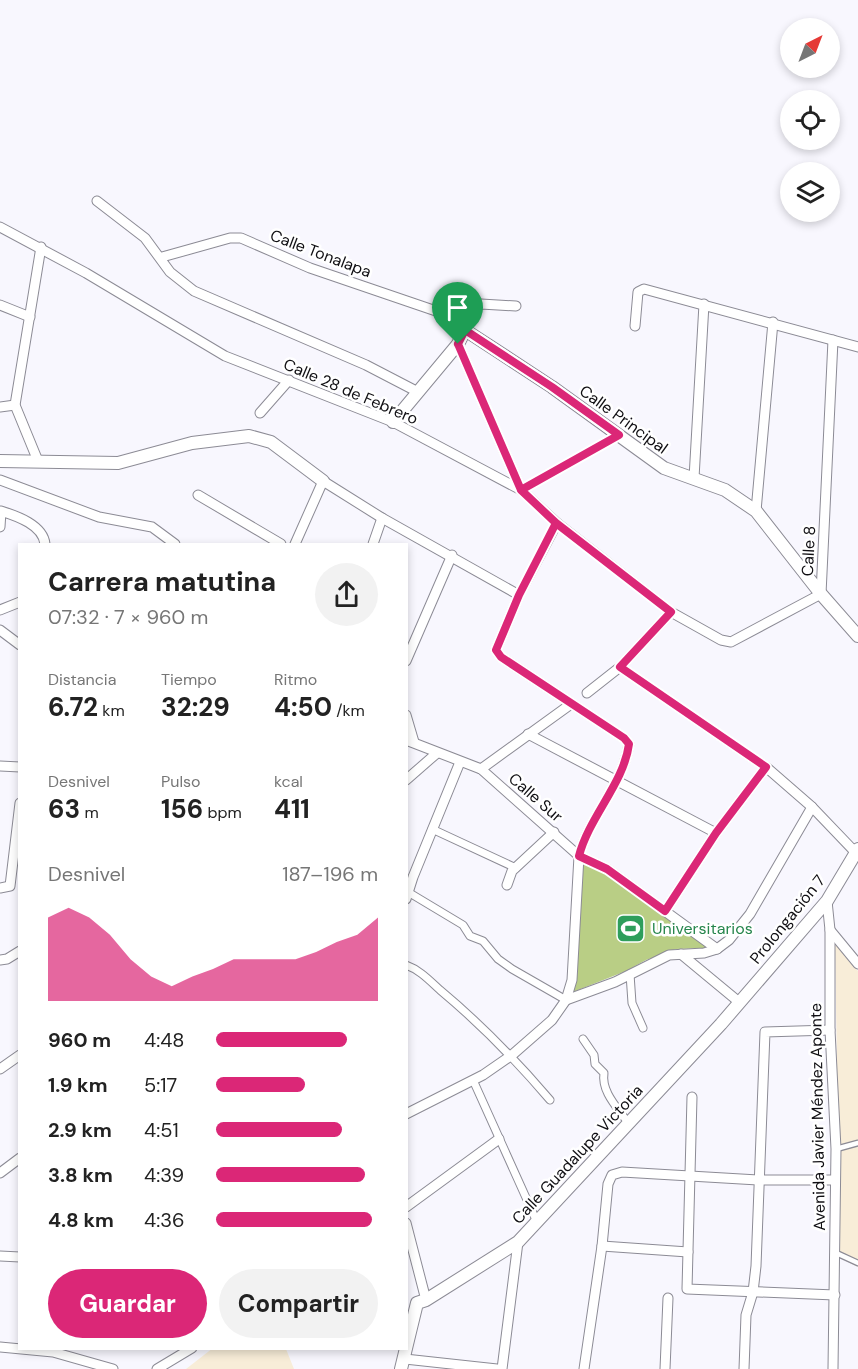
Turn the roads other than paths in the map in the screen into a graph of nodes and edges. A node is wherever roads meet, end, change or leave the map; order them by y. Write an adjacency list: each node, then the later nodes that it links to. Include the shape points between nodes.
1 (97, 201): 4 (street, via 145,238)
2 (0, 227): 3 (street, Calle 28 de Febrero)
3 (41, 247): 8 (street); 15 (street, Calle 28 de Febrero, via 225,356)
4 (162, 257): 11 (street, Calle Tonalapa, via 241,238 310,268 429,308); 16 (street, via 170,272 194,291 336,351)
5 (704, 304): 9 (street); 10 (street, via 640,290); 24 (street)
6 (0, 305): 8 (street)
7 (516, 306): 11 (street, via 481,303)
8 (30, 317): 17 (street)
9 (773, 322): 12 (street); 29 (street)
10 (635, 326)
11 (465, 330): 13 (street); 21 (street, Calle Principal)
12 (833, 340): 14 (street); 39 (street, Calle 8)
13 (458, 344): 16 (street); 27 (street)
14 (858, 347)
15 (289, 380): 19 (street); 20 (street, Calle 28 de Febrero)
16 (418, 392): 20 (street)
17 (15, 405): 18 (street); 23 (street)
18 (0, 407)
19 (260, 413)
20 (393, 422): 27 (street, Calle 28 de Febrero)
21 (619, 435): 24 (street, Calle Principal, via 664,468); 27 (street)
22 (0, 461): 23 (street)
23 (38, 461): 26 (street, via 118,463 192,443 249,436 271,442)
24 (694, 478): 29 (street, Calle Principal, via 725,490)
25 (0, 480): 34 (street, via 99,517 152,527)
26 (323, 480): 30 (street); 36 (street)
27 (521, 490): 31 (street, Calle 28 de Febrero)
28 (198, 495): 35 (street)
29 (756, 511): 39 (street, Calle Principal)
30 (382, 518): 37 (street); 38 (street)
31 (556, 523): 40 (street); 43 (street, Calle 28 de Febrero)
32 (0, 527): 33 (street, via 0,511 12,514 34,526)
33 (45, 543)
34 (174, 543)
35 (279, 543)
36 (295, 543)
37 (373, 543)
38 (452, 555): 40 (street); 47 (street)
39 (821, 594): 43 (street, Calle 8, via 731,642); 45 (street, Calle Principal)
40 (519, 595): 50 (street, via 496,650)
41 (18, 603): 42 (street)
42 (0, 609)
43 (671, 612): 48 (street)
44 (0, 630): 46 (street)
45 (858, 636)
46 (18, 644)
47 (408, 656)
48 (620, 667): 49 (street); 57 (street)
49 (587, 693)
50 (571, 704): 51 (street); 60 (street, via 629,744)
51 (528, 734): 58 (street); 60 (street)
52 (410, 741): 53 (street)
53 (437, 753): 54 (street); 59 (street)
54 (460, 762): 58 (street); 63 (street)
55 (0, 766): 56 (street)
56 (18, 767)
57 (766, 767): 61 (street); 65 (street)
58 (481, 769): 64 (street, Calle Sur)
59 (408, 778)
60 (615, 780): 65 (street); 67 (street, via 586,834)
61 (812, 807): 66 (street); 76 (street, via 750,914)
62 (18, 820): 70 (street, via 10,886)
63 (432, 829): 68 (street); 71 (street)
64 (554, 832): 67 (street, Calle Sur); 68 (street)
65 (716, 833): 74 (street)
66 (857, 851): 73 (street, Prolongación 7)
67 (579, 856): 74 (street, Calle Sur, via 607,869); 83 (street, via 572,980)
68 (516, 868): 69 (street)
69 (507, 885)
70 (0, 888)
71 (408, 893)
72 (408, 897): 83 (street, via 463,925 470,936 483,941 498,959)
73 (827, 901): 75 (street, Avenida Javier Méndez Aponte); 84 (street, Prolongación 7)
74 (665, 911): 76 (street, Calle Sur)
75 (830, 930): 80 (street); 86 (street, Avenida Javier Méndez Aponte)
76 (717, 949): 78 (street)
77 (18, 952): 79 (street)
78 (681, 954): 82 (street, via 669,955); 84 (street)
79 (0, 960)
80 (858, 964)
81 (408, 966): 88 (street)
82 (630, 974): 83 (street); 85 (street, via 632,1004)
83 (566, 1000): 88 (street, via 552,1020)
84 (739, 1002): 95 (street, Calle Guadalupe Victoria)
85 (642, 1028)
86 (830, 1030): 98 (street, Avenida Javier Méndez Aponte); 102 (street, via 765,1032)
87 (583, 1039): 95 (street, via 604,1072 606,1092)
88 (512, 1054): 91 (street); 93 (street)
89 (18, 1056): 90 (street)
90 (0, 1069)
91 (473, 1080): 94 (street); 96 (street)
92 (693, 1097): 101 (street)
93 (550, 1100)
94 (408, 1113)
95 (628, 1123): 105 (street, Calle Guadalupe Victoria)
96 (500, 1139): 104 (street); 105 (street)
97 (858, 1143): 98 (lane)
98 (836, 1149): 103 (street, Avenida Javier Méndez Aponte)
99 (18, 1160): 100 (street)
100 (0, 1173)
101 (690, 1176): 102 (street); 108 (street, via 622,1172 612,1175); 109 (street)
102 (758, 1180): 103 (street); 114 (street)
103 (835, 1180): 110 (street, Avenida Javier Méndez Aponte)
104 (408, 1206)
105 (537, 1222): 107 (street, Calle Guadalupe Victoria)
106 (408, 1238): 117 (street)
107 (518, 1242): 117 (street, Calle Guadalupe Victoria); 127 (street)
108 (602, 1246): 109 (street); 128 (street)
109 (688, 1252): 114 (street, via 687,1288)
110 (834, 1252): 113 (lane); 115 (street, Avenida Javier Méndez Aponte)
111 (0, 1256): 112 (street)
112 (18, 1257)
113 (858, 1263)
114 (753, 1292): 115 (street); 130 (street, via 746,1315)
115 (835, 1295): 131 (street, Avenida Javier Méndez Aponte)
116 (668, 1298): 129 (street)
117 (417, 1303): 118 (street)
118 (408, 1342)
119 (0, 1347): 120 (street)
120 (18, 1348)
121 (56, 1350): 124 (street)
122 (189, 1350): 125 (street)
123 (403, 1364): 126 (street)
124 (113, 1369)
125 (158, 1369)
126 (496, 1369)
127 (502, 1369)
128 (584, 1369)
129 (665, 1369)
130 (744, 1369)
131 (832, 1369)

